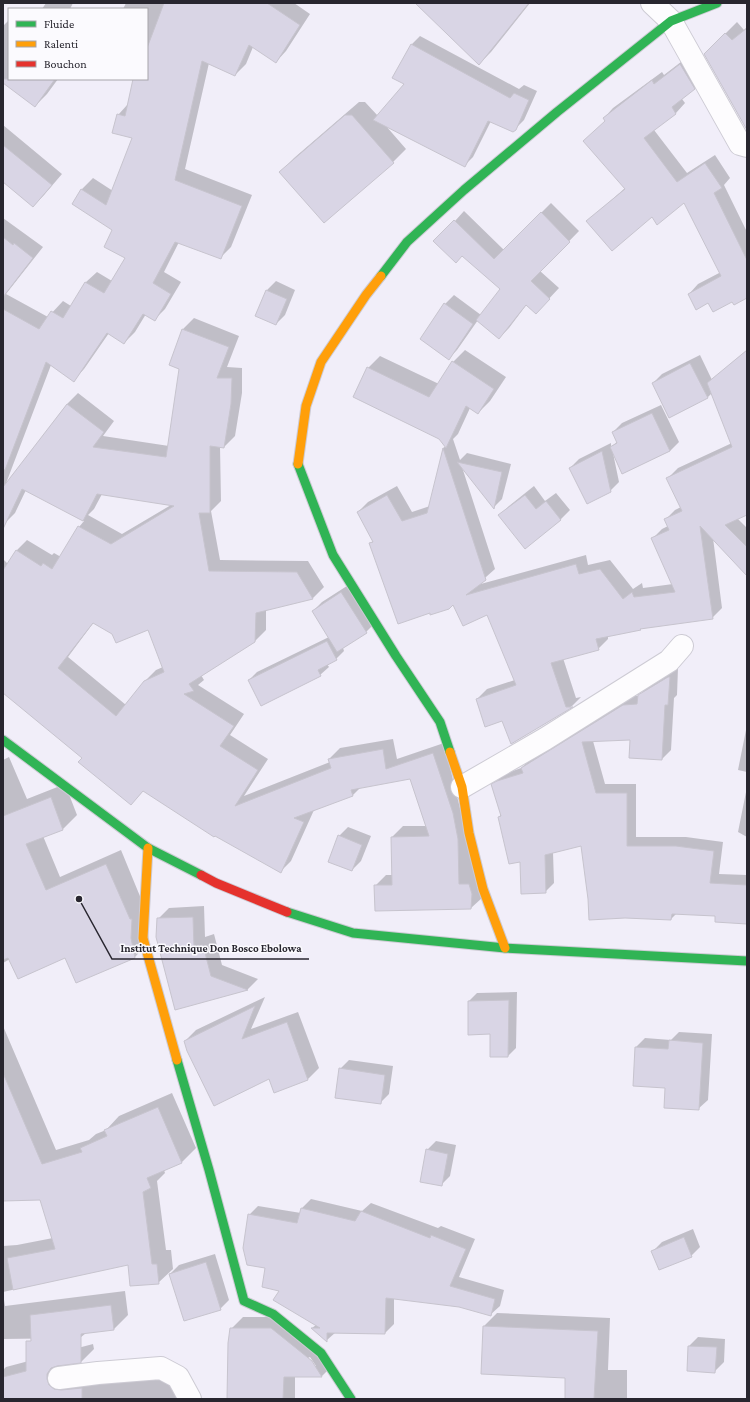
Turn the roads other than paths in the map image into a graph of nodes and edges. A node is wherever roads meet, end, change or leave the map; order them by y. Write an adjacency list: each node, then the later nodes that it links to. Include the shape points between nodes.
1 (652, 3): 3 (street)
2 (717, 3): 3 (street)
3 (671, 21): 4 (street, via 740,144); 7 (street, via 557,112 407,242 366,295 321,362 306,406 298,465 333,555 440,722)
4 (747, 146)
5 (682, 646): 7 (street, via 669,661)
6 (3, 740): 8 (street)
7 (462, 787): 9 (street, via 469,833 483,889)
8 (148, 848): 9 (street, via 216,883 286,912 352,933); 13 (street, via 144,938 244,1300 273,1314 321,1353)
9 (505, 948): 10 (street)
10 (747, 961)
11 (60, 1378): 12 (street, via 161,1368 178,1376)
12 (190, 1399)
13 (351, 1399)

